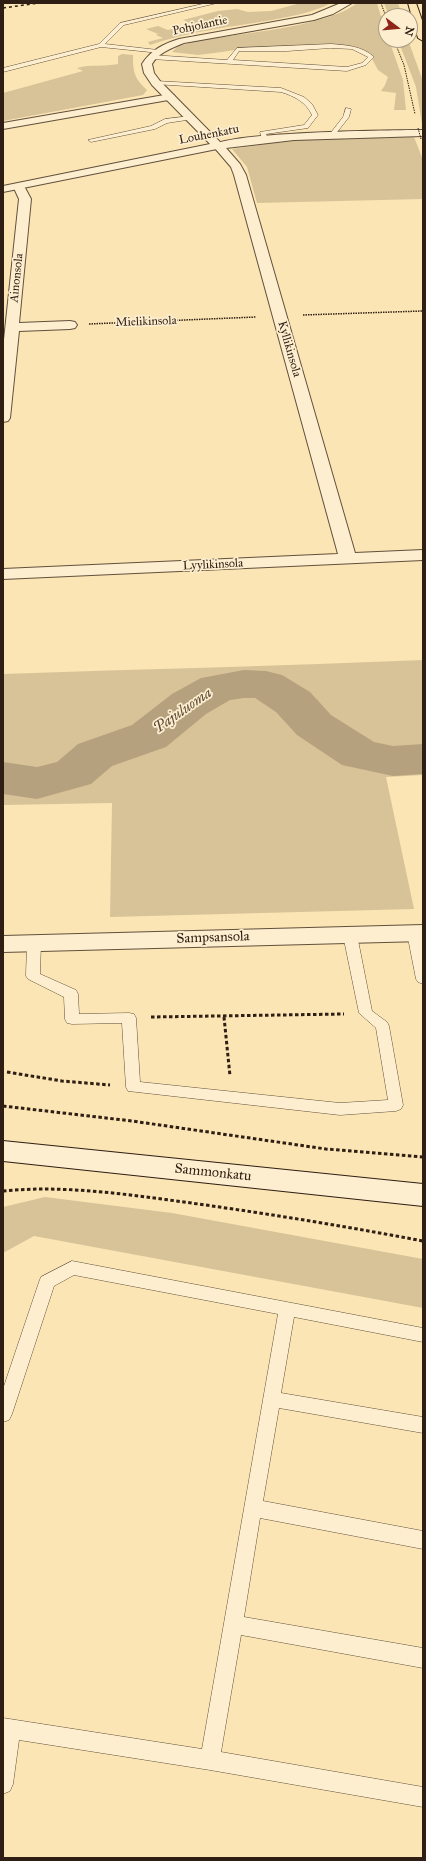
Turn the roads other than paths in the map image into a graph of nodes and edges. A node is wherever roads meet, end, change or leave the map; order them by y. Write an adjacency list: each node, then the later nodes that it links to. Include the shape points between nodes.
1 (214, 3): 5 (lane, via 122,24)
2 (348, 3): 6 (street, Pohjolantie, via 314,17 182,41)
3 (412, 3): 4 (highway)
4 (423, 38)
5 (101, 45): 6 (lane); 8 (lane)
6 (154, 54): 7 (lane); 9 (street, via 147,64)
7 (229, 62): 7 (lane, via 347,69 362,66 371,57 355,48 316,46 301,49 242,49 235,52)
8 (3, 70)
9 (156, 83): 10 (street); 16 (lane, via 281,90 304,100 313,109 315,115 306,127 262,133)
10 (170, 97): 12 (street); 13 (street)
11 (348, 109): 15 (lane, via 346,117)
12 (191, 118): 17 (lane, via 165,121 153,128); 18 (street)
13 (3, 126)
14 (421, 134): 15 (street, Louhenkatu)
15 (332, 135): 16 (street, Louhenkatu)
16 (265, 139): 18 (street, Louhenkatu)
17 (91, 140)
18 (218, 146): 19 (street, Louhenkatu); 25 (street, Kyllikinsola, via 236,166 240,175)
19 (19, 186): 20 (street, Louhenkatu); 22 (street, Ainonsola, via 25,199)
20 (3, 189)
21 (70, 325): 22 (street)
22 (12, 327): 23 (street, Ainonsola)
23 (3, 418)
24 (423, 556): 25 (street, Lyylikinsola)
25 (348, 559): 26 (street, Lyylikinsola)
26 (3, 574)
27 (418, 933): 28 (street, Sampsansola); 31 (lane)
28 (350, 934): 29 (street, Sampsansola); 29 (lane, via 366,1013 382,1026 396,1105 340,1109 133,1087 129,1018 72,1019 71,994 33,976)
29 (34, 943): 30 (street, Sampsansola)
30 (3, 944)
31 (423, 979)
32 (3, 1150): 33 (street, Sammonkatu)
33 (423, 1195)
34 (287, 1310): 35 (lane); 36 (lane); 37 (lane, via 72,1268 47,1282)
35 (423, 1335)
36 (272, 1400): 38 (lane); 39 (lane)
37 (3, 1414)
38 (423, 1425)
39 (253, 1508): 40 (lane); 41 (lane)
40 (423, 1540)
41 (233, 1624): 42 (lane); 44 (lane)
42 (423, 1658)
43 (7, 1729): 44 (lane); 45 (lane)
44 (210, 1760): 46 (lane)
45 (3, 1784)
46 (423, 1797)

